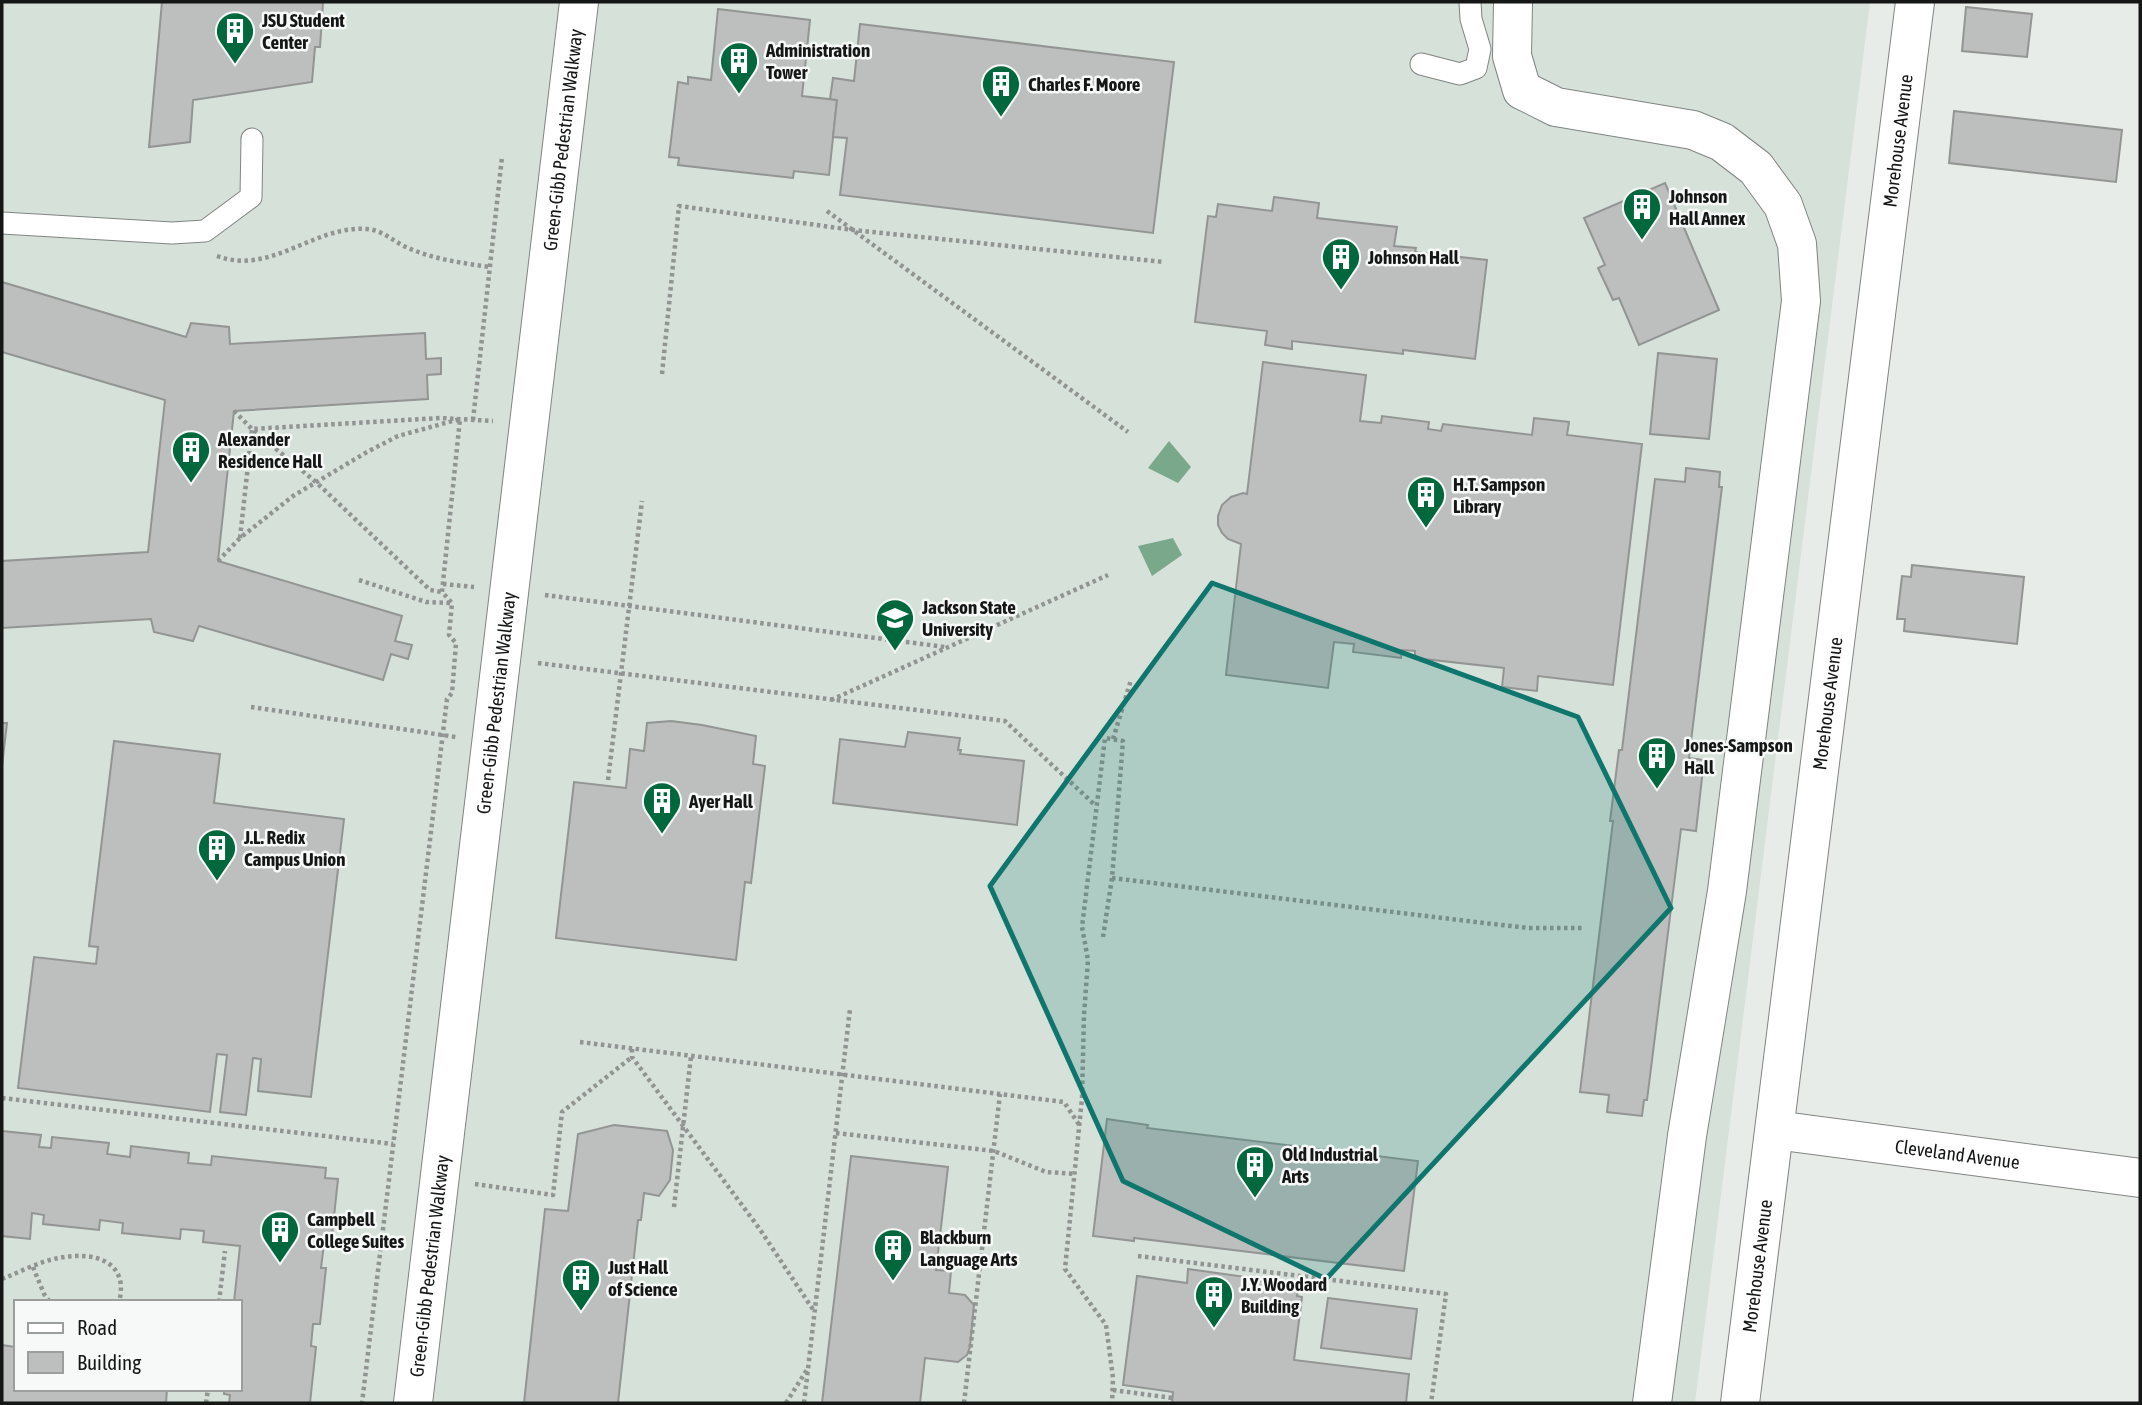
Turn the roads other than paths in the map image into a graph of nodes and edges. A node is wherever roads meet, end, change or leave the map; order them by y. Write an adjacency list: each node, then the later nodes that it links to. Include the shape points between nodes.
1 (579, 2): 10 (street, Green-Gibb Pedestrian Walkway)
2 (1470, 2): 5 (lane, via 1480,49 1476,68 1460,74)
3 (1513, 2): 11 (street, via 1512,56 1521,90 1556,107 1693,130 1722,142 1756,168 1783,205 1797,244 1801,300 1727,891 1687,1136)
4 (1915, 2): 8 (street, Morehouse Avenue)
5 (1420, 64)
6 (252, 139): 7 (lane, via 251,197 205,231)
7 (2, 223)
8 (1775, 1130): 9 (street, Cleveland Avenue); 12 (street, Morehouse Avenue)
9 (2140, 1178)
10 (413, 1403)
11 (1652, 1403)
12 (1740, 1403)

